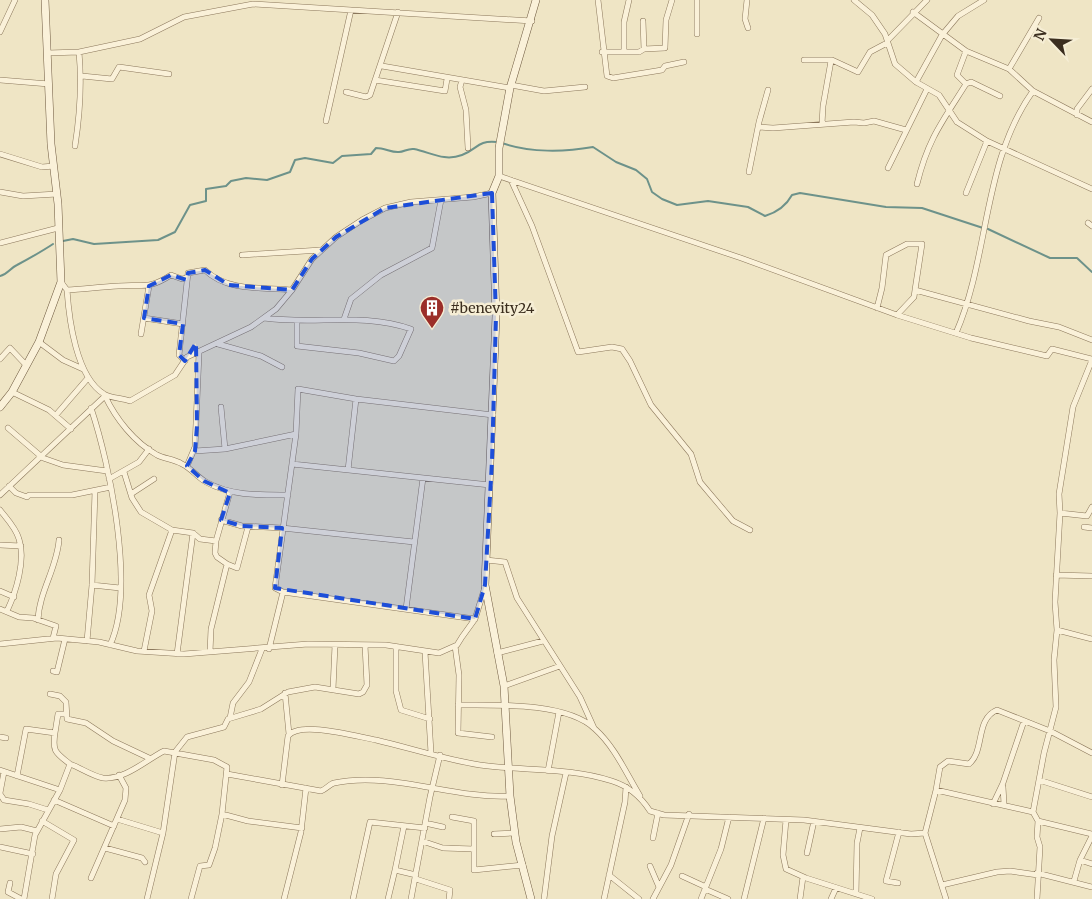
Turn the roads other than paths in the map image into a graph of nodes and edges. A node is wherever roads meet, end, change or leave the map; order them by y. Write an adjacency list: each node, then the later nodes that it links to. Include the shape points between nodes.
1 (15, 0): 19 (street)
2 (45, 0): 28 (street)
3 (536, 0): 16 (street)
4 (598, 0): 26 (street)
5 (629, 0): 27 (street, via 624,22)
6 (672, 0): 23 (street, via 666,20 666,47)
7 (697, 0): 20 (street)
8 (747, 0): 18 (street)
9 (854, 0): 22 (street, via 872,15)
10 (927, 0): 14 (street)
11 (984, 0): 21 (street, via 958,16)
12 (351, 10): 13 (street); 25 (street, via 253,4 231,7 184,17 140,39); 55 (street)
13 (398, 12): 16 (street); 32 (street)
14 (913, 12): 21 (street); 22 (street)
15 (1039, 18): 33 (street)
16 (532, 21): 43 (street)
17 (643, 21): 23 (street)
18 (748, 28)
19 (0, 32)
20 (697, 34)
21 (942, 35): 24 (street); 40 (street)
22 (888, 42): 30 (street, via 870,52 858,72); 40 (street, via 895,64)
23 (644, 49): 27 (street)
24 (966, 51): 33 (street); 42 (street, via 958,75)
25 (80, 52): 28 (street); 35 (street)
26 (602, 52): 27 (street); 31 (street, via 605,74 609,77 662,70 664,66)
27 (624, 52)
28 (48, 53): 41 (street)
29 (804, 60): 30 (street)
30 (831, 61): 57 (street)
31 (684, 62)
32 (382, 66): 36 (street); 38 (street)
33 (1008, 69): 49 (street)
34 (168, 74): 35 (street, via 119,66 112,79)
35 (82, 76): 61 (street)
36 (447, 79): 38 (street, via 446,91); 39 (street)
37 (0, 80): 41 (street)
38 (375, 80): 48 (street, via 369,96)
39 (462, 80): 43 (street); 63 (street, via 460,87 466,110)
40 (916, 82): 45 (street)
41 (49, 84): 65 (street)
42 (966, 84): 50 (street, via 970,82); 51 (street)
43 (510, 86): 44 (street, via 544,91); 68 (street, via 499,148)
44 (585, 87)
45 (927, 89): 51 (street, via 939,96); 59 (street)
46 (1092, 89): 53 (street)
47 (768, 90): 58 (street)
48 (346, 92)
49 (1033, 92): 52 (street); 62 (street, via 1018,112)
50 (1000, 96)
51 (948, 108): 60 (street, via 957,122); 70 (street, via 927,148)
52 (1066, 109): 53 (street); 54 (street)
53 (1077, 109): 54 (street)
54 (1077, 115): 56 (street)
55 (326, 121)
56 (1092, 122)
57 (822, 124): 58 (street); 59 (street, via 874,121)
58 (759, 127): 67 (street)
59 (906, 130): 66 (street)
60 (988, 140): 62 (street); 74 (street)
61 (75, 146)
62 (1003, 147): 71 (street); 87 (street)
63 (468, 148)
64 (0, 154): 65 (street, via 42,167)
65 (54, 166): 75 (street)
66 (888, 168)
67 (750, 172)
68 (498, 176): 69 (street); 73 (street)
69 (511, 180): 88 (street); 148 (street, via 532,226 578,352 612,347 622,349 651,405 691,454 700,482 733,521)
70 (917, 184)
71 (1092, 189)
72 (0, 192): 75 (street, via 23,196)
73 (492, 193): 76 (street); 115 (street, via 496,291)
74 (966, 193)
75 (57, 194): 77 (street)
76 (441, 200): 79 (street, via 385,208 336,237); 92 (street, via 432,248 381,275 351,299)
77 (58, 228): 78 (street); 82 (street)
78 (0, 243)
79 (322, 250): 80 (street); 85 (street, via 312,259)
80 (242, 255)
81 (187, 278): 83 (street, via 171,275); 85 (street, via 188,273 206,270 214,280 229,285); 94 (street)
82 (61, 282): 84 (street); 98 (street)
83 (149, 286): 84 (street); 90 (street)
84 (66, 290): 106 (street)
85 (292, 290): 91 (street, via 276,309)
86 (915, 290): 87 (street); 88 (street, via 922,244 907,244 886,255); 89 (street, via 914,297)
87 (969, 305): 95 (street); 97 (street, via 1059,327)
88 (877, 308): 89 (street)
89 (897, 315): 95 (street)
90 (144, 318): 94 (street); 96 (street)
91 (263, 318): 93 (street); 99 (street)
92 (344, 319): 93 (street); 93 (street, via 372,319 411,329 394,361 359,353 297,346)
93 (297, 322)
94 (183, 324): 103 (street, via 179,355)
95 (956, 333): 102 (street, via 1047,356 1052,349)
96 (141, 334)
97 (1092, 340)
98 (39, 342): 104 (street); 106 (street, via 63,360)
99 (218, 344): 100 (street); 105 (street, via 261,356)
100 (199, 353): 103 (street, via 187,356); 121 (street)
101 (0, 359): 104 (street, via 10,348)
102 (1092, 360): 141 (street, via 1070,420 1058,494)
103 (185, 361): 109 (street, via 175,375 130,401)
104 (26, 365): 108 (street)
105 (282, 367)
106 (83, 369): 107 (street)
107 (88, 378): 109 (street); 114 (street)
108 (12, 392): 111 (street); 114 (street)
109 (105, 396): 113 (street); 119 (street, via 124,426)
110 (356, 399): 115 (street); 118 (street, via 298,389); 125 (street)
111 (1, 402)
112 (221, 407): 120 (street)
113 (92, 408): 117 (street); 126 (street)
114 (56, 415): 117 (street)
115 (494, 416): 131 (street)
116 (8, 428): 122 (street)
117 (71, 429): 122 (street)
118 (296, 434): 120 (street); 123 (street)
119 (149, 449): 124 (street); 127 (street, via 139,462)
120 (225, 449): 121 (street)
121 (194, 451): 124 (street)
122 (40, 455): 126 (street, via 59,464); 132 (street)
123 (292, 464): 125 (street); 138 (street)
124 (187, 466): 135 (street, via 204,481)
125 (348, 470): 128 (street)
126 (107, 471): 129 (street)
127 (124, 472): 129 (street); 136 (street)
128 (423, 478): 131 (street); 152 (street)
129 (108, 479): 133 (street)
130 (154, 479): 136 (street)
131 (490, 485): 155 (street)
132 (9, 486): 134 (street, via 27,497); 137 (street)
133 (111, 487): 134 (street); 161 (street, via 117,520)
134 (95, 491): 159 (street)
135 (230, 492): 138 (street); 142 (street)
136 (131, 494): 147 (street, via 141,512)
137 (0, 495)
138 (288, 495): 145 (street)
139 (1092, 507): 141 (street, via 1087,516)
140 (0, 510): 154 (street)
141 (1060, 513): 157 (street)
142 (221, 520): 143 (street); 151 (street)
143 (248, 526): 145 (street); 156 (street, via 236,568)
144 (1084, 527): 146 (street)
145 (282, 528): 152 (street); 163 (street, via 275,588)
146 (1092, 528)
147 (172, 530): 149 (street); 184 (street, via 149,595 152,611)
148 (750, 530)
149 (193, 533): 151 (street, via 200,539); 188 (street)
150 (59, 540): 169 (street, via 58,554 38,608)
151 (216, 541): 156 (street, via 215,553)
152 (414, 542): 165 (street)
153 (0, 545): 154 (street)
154 (21, 546): 164 (street)
155 (486, 560): 160 (street); 175 (street, via 505,562 516,598)
156 (227, 564): 185 (street, via 211,629)
157 (1056, 574): 158 (street); 170 (street)
158 (1092, 576)
159 (92, 585): 161 (street); 174 (street)
160 (486, 585): 168 (street); 187 (street)
161 (120, 588): 179 (street, via 117,631)
162 (0, 591): 164 (street)
163 (282, 592): 165 (street); 183 (street)
164 (14, 597): 167 (street)
165 (406, 608): 168 (street)
166 (0, 609): 167 (street)
167 (7, 611): 169 (street)
168 (475, 619): 180 (street)
169 (38, 620): 171 (street, via 56,626)
170 (1057, 630): 173 (street); 203 (street, via 1054,660 1056,707)
171 (53, 638): 172 (street); 176 (street)
172 (65, 639): 174 (street); 190 (street, via 56,672)
173 (1092, 639)
174 (86, 641): 179 (street)
175 (543, 641): 187 (street); 189 (street)
176 (0, 644)
177 (335, 644): 178 (street); 183 (street, via 287,644); 192 (street)
178 (365, 645): 181 (street); 192 (street, via 365,690 359,694)
179 (110, 646): 184 (street)
180 (455, 646): 186 (street, via 439,653); 195 (street, via 459,675)
181 (396, 647): 186 (street); 200 (street, via 399,706 412,715)
182 (262, 649): 183 (street); 185 (street); 199 (street, via 252,675 233,703)
183 (269, 649)
184 (144, 651): 188 (street)
185 (210, 652): 188 (street)
186 (425, 652): 200 (street)
187 (497, 653): 191 (street)
188 (177, 654)
189 (560, 666): 191 (street); 202 (street)
190 (53, 672)
191 (504, 686): 196 (street)
192 (333, 688): 193 (street, via 314,687)
193 (285, 693): 199 (street, via 261,708); 205 (street)
194 (50, 694): 198 (street, via 60,696 66,702)
195 (458, 705): 196 (street); 206 (street, via 458,733)
196 (506, 705): 197 (street); 213 (street)
197 (558, 712): 202 (street, via 574,716); 215 (street)
198 (66, 714): 204 (street, via 58,714); 211 (street, via 68,719 86,723 113,741)
199 (230, 718): 207 (street, via 224,727 187,737)
200 (430, 719): 208 (street)
201 (1024, 721): 203 (street); 221 (street); 227 (street, via 997,710 993,712 982,728 976,758 969,764 948,762 940,767)
202 (595, 728): 232 (street)
203 (1050, 731): 209 (street); 220 (street)
204 (55, 733): 212 (street, via 55,752); 219 (street, via 26,729)
205 (289, 734): 208 (street, via 314,730 336,732); 222 (street)
206 (492, 737)
207 (175, 752): 211 (street, via 164,751); 217 (street, via 222,763 227,767); 256 (street)
208 (431, 753): 210 (street)
209 (1092, 753)
210 (440, 755): 213 (street); 225 (street)
211 (149, 758): 218 (street)
212 (70, 764): 218 (street, via 102,778); 226 (street)
213 (508, 768): 215 (street); 229 (street)
214 (2, 771): 219 (street); 228 (street)
215 (548, 771): 216 (street)
216 (566, 773): 223 (street, via 593,776); 300 (street, via 552,836)
217 (227, 774): 222 (street); 238 (street)
218 (119, 775): 243 (street, via 126,792)
219 (17, 776): 226 (street)
220 (1039, 780): 230 (street); 236 (street)
221 (1003, 783): 233 (street); 234 (street)
222 (282, 785): 224 (street)
223 (626, 787): 232 (street); 276 (street)
224 (306, 788): 225 (street, via 321,791 333,784 353,781); 251 (street)
225 (433, 789): 229 (street); 248 (street)
226 (60, 790): 231 (street)
227 (936, 790): 233 (street); 259 (street)
228 (0, 794): 235 (street, via 7,802)
229 (510, 796): 258 (street)
230 (1092, 797)
231 (54, 800): 235 (street); 249 (street)
232 (643, 800): 237 (street, via 650,811)
233 (993, 804): 234 (street)
234 (1004, 804): 236 (street)
235 (48, 810): 245 (street)
236 (1033, 812): 247 (street)
237 (658, 813): 239 (street); 262 (street)
238 (222, 814): 251 (street); 293 (street, via 209,865 200,866)
239 (689, 814): 241 (street); 285 (street)
240 (452, 817): 266 (street, via 474,821)
241 (729, 817): 242 (street); 286 (street, via 721,849)
242 (764, 818): 244 (street); 306 (street)
243 (117, 819): 249 (street); 256 (street)
244 (786, 820): 246 (street); 279 (street, via 783,855 786,869)
245 (42, 821): 255 (street); 291 (street, via 74,840 56,874)
246 (814, 821): 253 (street); 267 (street)
247 (1038, 821): 261 (street); 275 (street)
248 (425, 825): 250 (street); 252 (street); 263 (street)
249 (114, 826): 265 (street)
250 (404, 826): 274 (street); 295 (street, via 370,822)
251 (302, 828): 294 (street)
252 (443, 828)
253 (860, 828): 257 (street); 289 (street, via 856,843)
254 (0, 829): 255 (street, via 21,827)
255 (37, 831): 268 (street)
256 (163, 832): 292 (street)
257 (899, 832): 259 (street); 281 (street, via 886,881)
258 (515, 833): 260 (street); 272 (street)
259 (925, 833): 284 (street)
260 (494, 834)
261 (1092, 835): 269 (street)
262 (653, 838)
263 (422, 841): 266 (street, via 443,848); 278 (street)
264 (0, 847): 268 (street)
265 (105, 848): 270 (street, via 142,858); 280 (street)
266 (474, 849): 272 (street, via 474,870)
267 (807, 853)
268 (33, 854): 290 (street)
269 (1080, 860): 271 (street); 282 (street)
270 (145, 862)
271 (1092, 864)
272 (523, 865): 299 (street)
273 (650, 866): 285 (street)
274 (395, 870): 278 (street); 296 (street)
275 (1038, 874): 282 (street); 284 (street, via 997,872); 311 (street)
276 (609, 875): 301 (street); 302 (street)
277 (682, 876): 286 (street)
278 (416, 877): 297 (street); 298 (street, via 450,890)
279 (803, 877): 287 (street); 307 (street)
280 (91, 878)
281 (898, 882)
282 (1074, 882): 288 (street)
283 (10, 883): 290 (street, via 8,892)
284 (942, 885): 310 (street)
285 (659, 887): 303 (street)
286 (705, 888): 304 (street); 305 (street)
287 (836, 888): 289 (street); 308 (street)
288 (1092, 888)
289 (857, 896): 309 (street)
290 (22, 899)
291 (52, 899)
292 (147, 899)
293 (191, 899)
294 (284, 899)
295 (353, 899)
296 (388, 899)
297 (411, 899)
298 (449, 899)
299 (531, 899)
300 (544, 899)
301 (604, 899)
302 (639, 899)
303 (653, 899)
304 (701, 899)
305 (728, 899)
306 (744, 899)
307 (800, 899)
308 (831, 899)
309 (872, 899)
310 (946, 899)
311 (1037, 899)

